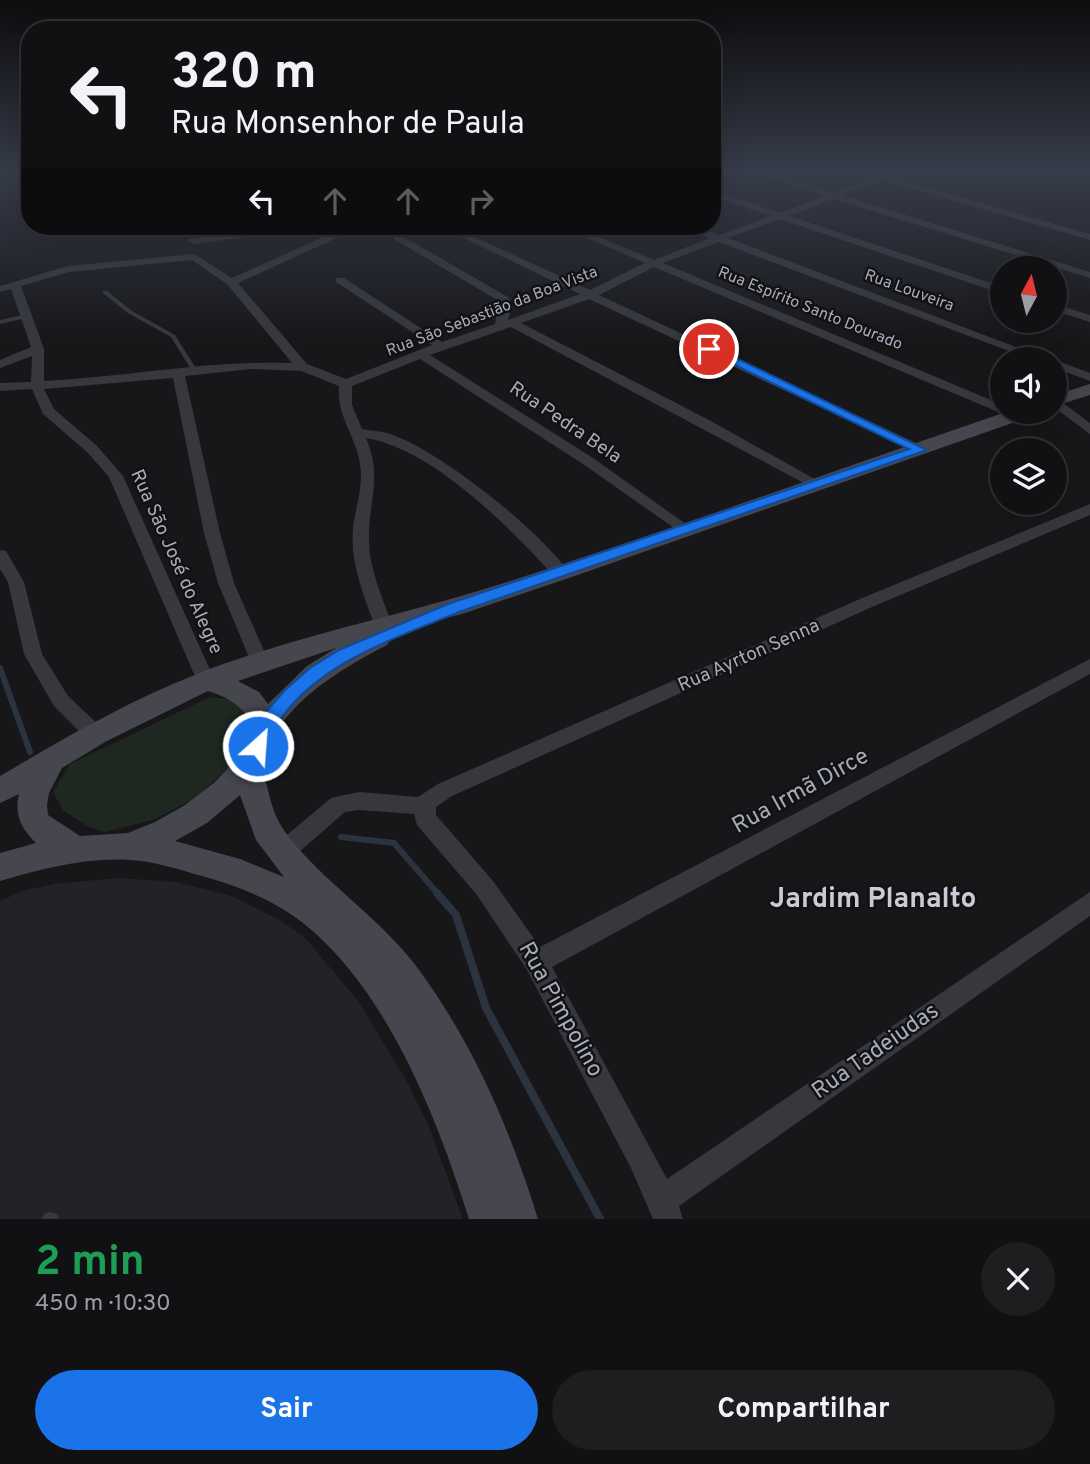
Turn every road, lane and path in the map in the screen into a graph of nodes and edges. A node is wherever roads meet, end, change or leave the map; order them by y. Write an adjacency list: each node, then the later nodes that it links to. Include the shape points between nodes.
1 (748, 229): 13 (street, Rua São Sebastião da Boa Vista)
2 (820, 229): 21 (street)
3 (941, 229): 17 (street)
4 (1062, 229): 12 (street)
5 (196, 235): 14 (street)
6 (242, 235): 14 (street)
7 (336, 235): 19 (street)
8 (464, 235): 24 (street)
9 (586, 235): 16 (street, Rua Espírito Santo Dourado)
10 (710, 235): 13 (street, Rua Louveira)
11 (397, 237): 29 (street, via 505,299)
12 (1090, 237)
13 (721, 239): 16 (street, Rua São Sebastião da Boa Vista); 31 (street, Rua Louveira)
14 (193, 242): 15 (street)
15 (194, 257): 19 (street); 20 (street, via 68,270)
16 (653, 263): 24 (street, Rua São Sebastião da Boa Vista); 44 (street, Rua Espírito Santo Dourado)
17 (1090, 275)
18 (340, 279): 30 (street)
19 (231, 282): 35 (street)
20 (15, 284): 22 (street); 26 (street)
21 (990, 286)
22 (0, 289)
23 (106, 292): 37 (lane, via 130,312 173,336)
24 (592, 294): 29 (street, Rua São Sebastião da Boa Vista); 49 (street)
25 (1068, 311): 27 (street)
26 (28, 316): 28 (lane); 32 (street)
27 (1090, 319)
28 (0, 322)
29 (506, 325): 30 (street, Rua São Sebastião da Boa Vista); 50 (street)
30 (441, 346): 33 (street, Rua São Sebastião da Boa Vista)
31 (1010, 347)
32 (38, 349): 34 (street); 41 (street)
33 (421, 354): 39 (street, Rua São Sebastião da Boa Vista); 52 (street, Rua Pedra Bela, via 588,461)
34 (0, 364)
35 (303, 367): 37 (street, via 252,365); 39 (street)
36 (1067, 368): 38 (street)
37 (186, 371): 41 (street); 57 (street, via 212,533 226,583)
38 (1090, 377)
39 (346, 384): 48 (street, via 345,410)
40 (0, 387): 41 (street)
41 (37, 387): 59 (street, Rua São José do Alegre, via 48,411 93,449 116,477)
42 (1090, 389): 43 (main road)
43 (1067, 397)
44 (990, 402)
45 (1067, 411): 47 (street)
46 (990, 421): 49 (main road)
47 (1090, 430)
48 (358, 433): 54 (street, via 389,438 427,458 483,498); 56 (street, via 370,475 361,553)
49 (920, 450): 50 (main road)
50 (815, 485): 52 (main road)
51 (1090, 509): 65 (street, Rua Ayrton Senna, via 445,790 427,800)
52 (684, 530): 54 (main road)
53 (0, 555): 61 (street, via 16,582 33,654 61,701)
54 (561, 573): 55 (main road)
55 (453, 608): 56 (main road); 60 (main road, via 345,655 316,673)
56 (383, 624): 57 (main road)
57 (260, 662): 59 (main road)
58 (1090, 666): 71 (street, Rua Irmã Dirce)
59 (206, 681): 60 (main road, via 250,698); 61 (main road)
60 (266, 725): 63 (main road)
61 (95, 734): 62 (main road)
62 (51, 761): 64 (main road); 67 (main road, via 38,783 33,818 42,832)
63 (249, 764): 66 (main road, via 196,814); 68 (main road, via 256,805)
64 (0, 791)
65 (424, 812): 68 (street, via 359,801 339,804); 71 (street, Rua Pimpolino)
66 (130, 846): 67 (main road); 73 (main road, via 261,881 304,904 352,946 404,1017 442,1088)
67 (78, 850): 69 (main road)
68 (283, 852): 74 (main road, via 378,946 430,1017 481,1118)
69 (0, 867)
70 (1090, 903): 72 (street, Rua Tadeiudas)
71 (536, 962): 72 (street, Rua Pimpolino)
72 (665, 1210)
73 (490, 1219)
74 (517, 1219)

